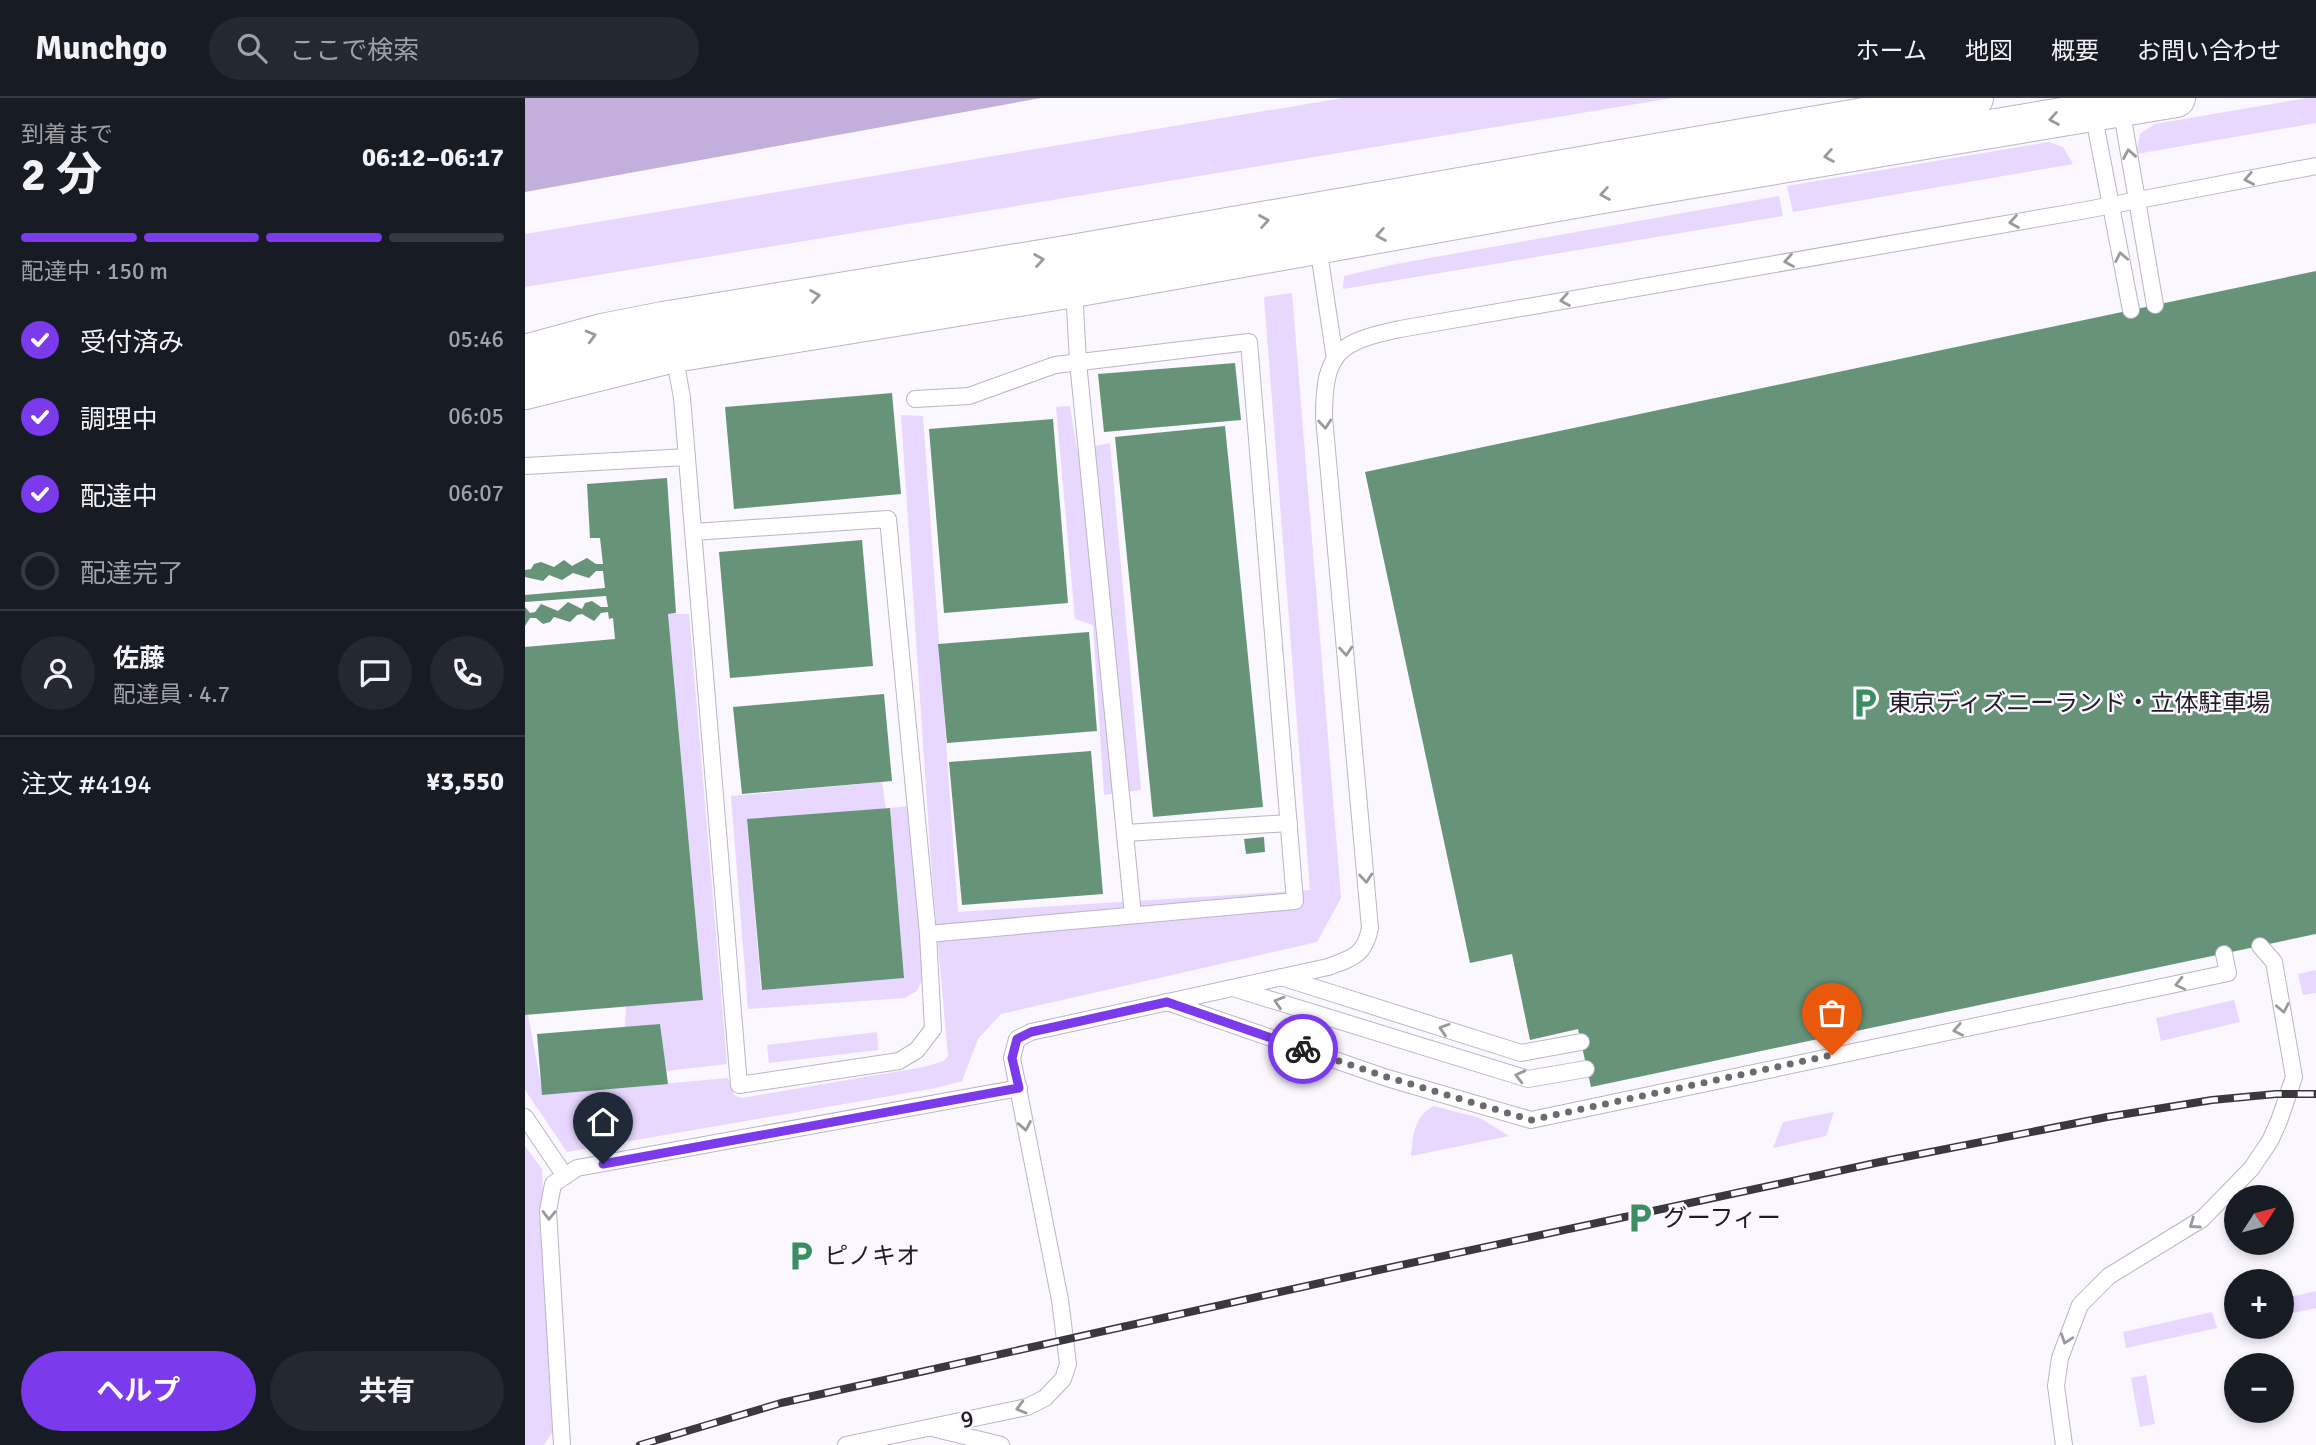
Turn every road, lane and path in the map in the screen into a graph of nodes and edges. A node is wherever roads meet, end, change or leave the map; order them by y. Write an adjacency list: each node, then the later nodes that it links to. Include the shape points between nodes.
1 (1974, 98): 12 (street, one-way to 1, via 663,321)
2 (2176, 98): 3 (street)
3 (2107, 110): 5 (lane, one-way to 3); 6 (lane); 7 (street, one-way to 7)
4 (2316, 166): 5 (lane, one-way to 5)
5 (2137, 200): 6 (lane); 9 (lane)
6 (2111, 205): 10 (lane, one-way to 6); 13 (lane, one-way to 13, via 1373,335 1348,344)
7 (1318, 246): 8 (street); 13 (lane)
8 (1074, 288): 11 (street); 14 (lane)
9 (2155, 305)
10 (2131, 310)
11 (674, 353): 15 (street); 17 (lane)
12 (525, 354)
13 (1335, 359): 26 (lane, one-way to 26, via 1324,380 1324,417 1370,928 1367,946 1351,959)
14 (1078, 362): 16 (lane, via 1055,365 969,396); 20 (lane, via 1249,342); 21 (lane)
15 (525, 390)
16 (915, 399)
17 (687, 457): 18 (lane); 19 (lane)
18 (525, 466)
19 (693, 532): 23 (lane, via 888,519); 23 (lane, via 739,1085 899,1061 917,1050 933,1029)
20 (1289, 822): 21 (lane); 22 (lane, via 1295,901)
21 (1125, 833): 22 (lane)
22 (1133, 915): 23 (lane)
23 (928, 934)
24 (2260, 946): 38 (lane, one-way to 38, via 2274,962 2294,1077 2279,1121 2251,1169 2202,1219 2109,1276 2080,1305 2060,1358 2056,1386)
25 (2224, 954): 28 (lane, one-way to 28, via 2228,973 1531,1120 1387,1077)
26 (1279, 977): 27 (lane); 29 (lane, one-way to 26, via 1521,1053)
27 (1230, 987): 28 (lane); 30 (lane, one-way to 27, via 1528,1079)
28 (1167, 1002): 31 (lane, via 1017,1039 1012,1058)
29 (1581, 1042)
30 (1586, 1069)
31 (1019, 1088): 33 (lane, via 577,1168); 34 (lane, 9, one-way to 34, via 1063,1314 1068,1364 1063,1379 1045,1398 1027,1407)
32 (525, 1116): 33 (lane)
33 (565, 1176): 35 (lane, one-way to 35, via 553,1184 548,1211)
34 (925, 1427): 36 (lane, 9); 37 (lane)
35 (562, 1445)
36 (846, 1445)
37 (1001, 1445)
38 (2064, 1445)

